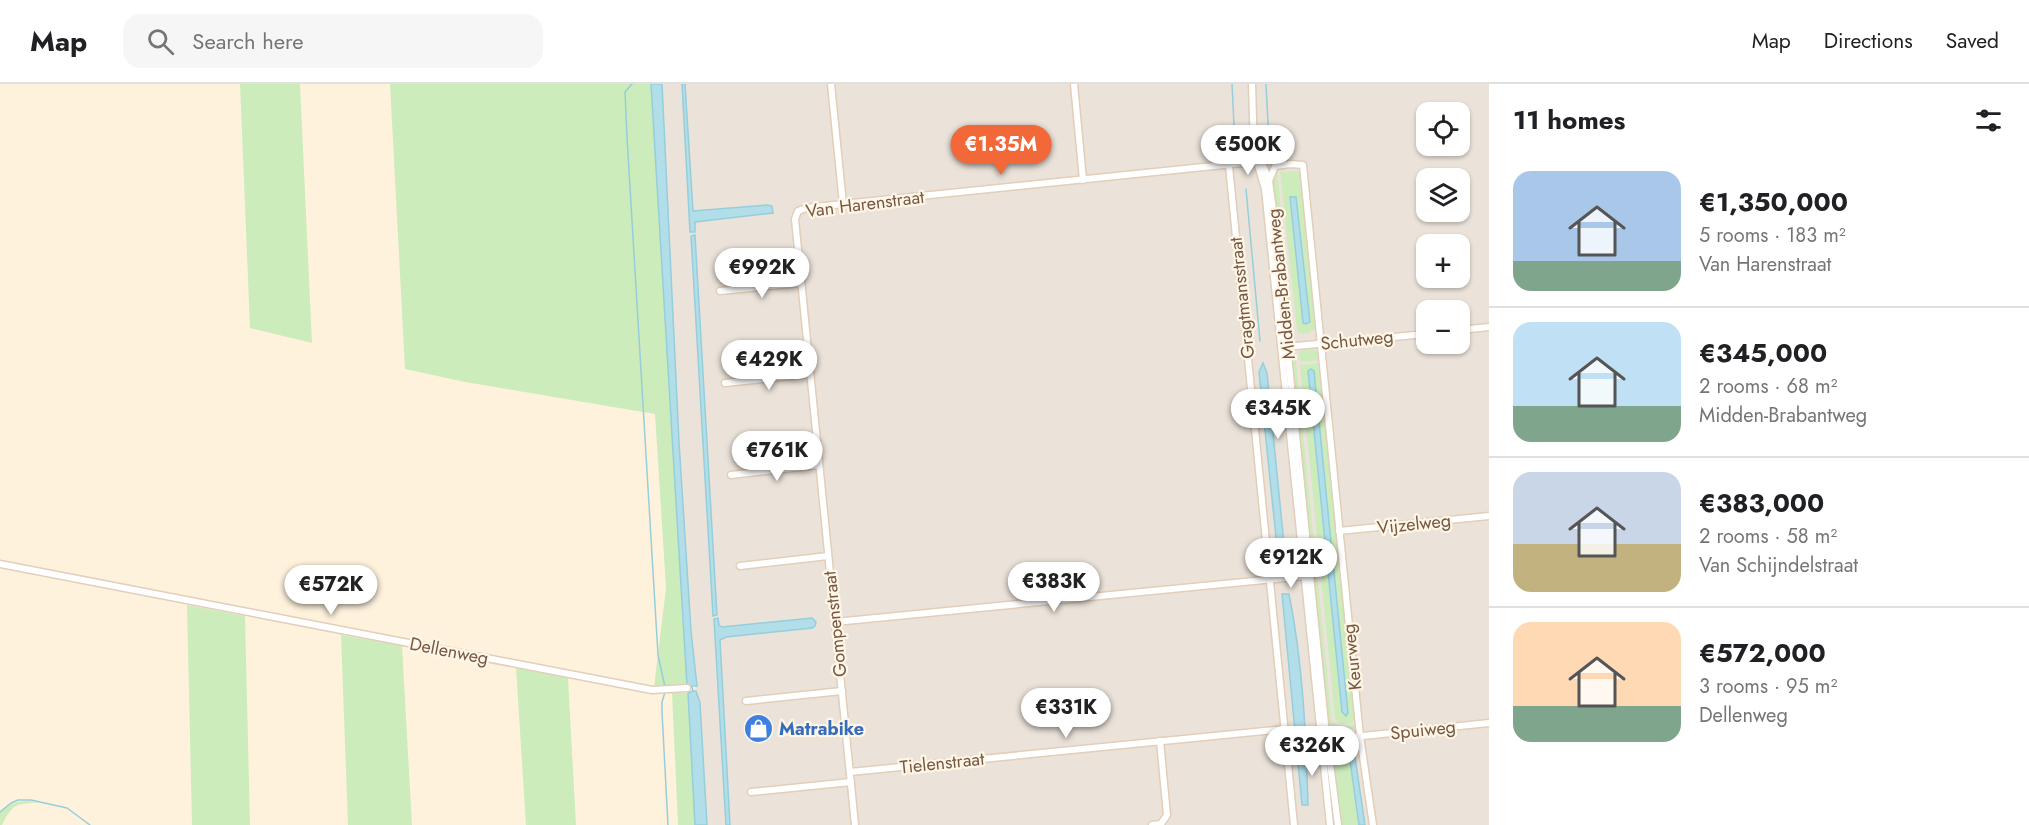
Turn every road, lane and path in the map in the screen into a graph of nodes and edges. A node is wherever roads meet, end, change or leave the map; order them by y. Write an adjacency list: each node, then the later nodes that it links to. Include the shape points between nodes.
1 (831, 84): 8 (street)
2 (1074, 84): 6 (street)
3 (1252, 84): 4 (street, Midden-Brabantweg)
4 (1259, 162): 5 (street, Van Harenstraat); 7 (street, Midden-Brabantweg); 16 (street, Midden-Brabantweg)
5 (1229, 166): 6 (street, Van Harenstraat); 27 (street, Gragtmansstraat)
6 (1083, 180): 8 (street, Van Harenstraat)
7 (1269, 181): 15 (street, Keurweg, via 1275,166 1303,165); 16 (street, Midden-Brabantweg)
8 (843, 204): 9 (street, Van Harenstraat, via 806,208 798,211)
9 (795, 219): 10 (street, Gompenstraat)
10 (801, 283): 11 (street); 17 (street, Gompenstraat)
11 (720, 291)
12 (1489, 327): 13 (street)
13 (1470, 329)
14 (1416, 335): 15 (street, Schutweg)
15 (1321, 344): 16 (street, Schutweg); 22 (street, Keurweg)
16 (1285, 347): 26 (street, Midden-Brabantweg)
17 (810, 374): 18 (street); 19 (street, Gompenstraat)
18 (725, 384)
19 (819, 465): 20 (street); 23 (street, Gompenstraat)
20 (731, 475)
21 (1489, 516): 22 (street, Vijzelweg)
22 (1339, 531): 34 (street, Keurweg)
23 (828, 556): 25 (street, Gompenstraat); 28 (street, Gompenstraat)
24 (0, 564): 29 (street, Dellenweg, via 623,684 660,690)
25 (740, 566)
26 (1307, 576): 27 (street); 35 (street, Midden-Brabantweg)
27 (1271, 579): 28 (street); 33 (street, Gragtmansstraat)
28 (835, 622): 30 (street, Gompenstraat)
29 (687, 688)
30 (842, 691): 31 (street, Gompenstraat); 37 (street, Gompenstraat)
31 (746, 701)
32 (1489, 723): 34 (street, Spuiweg)
33 (1285, 729): 36 (street, Tielenstraat); 42 (street, Gragtmansstraat)
34 (1360, 736): 35 (street, Spuiweg); 45 (street, Keurweg)
35 (1324, 740): 43 (street, Midden-Brabantweg); 44 (street, Midden-Brabantweg)
36 (1160, 741): 37 (street, Tielenstraat); 41 (street, via 1167,815 1161,824)
37 (850, 772): 38 (street, Gompenstraat)
38 (851, 782): 39 (street); 40 (street, Gompenstraat)
39 (751, 792)
40 (855, 825)
41 (1152, 825)
42 (1294, 825)
43 (1330, 825)
44 (1338, 825)
45 (1373, 825)

